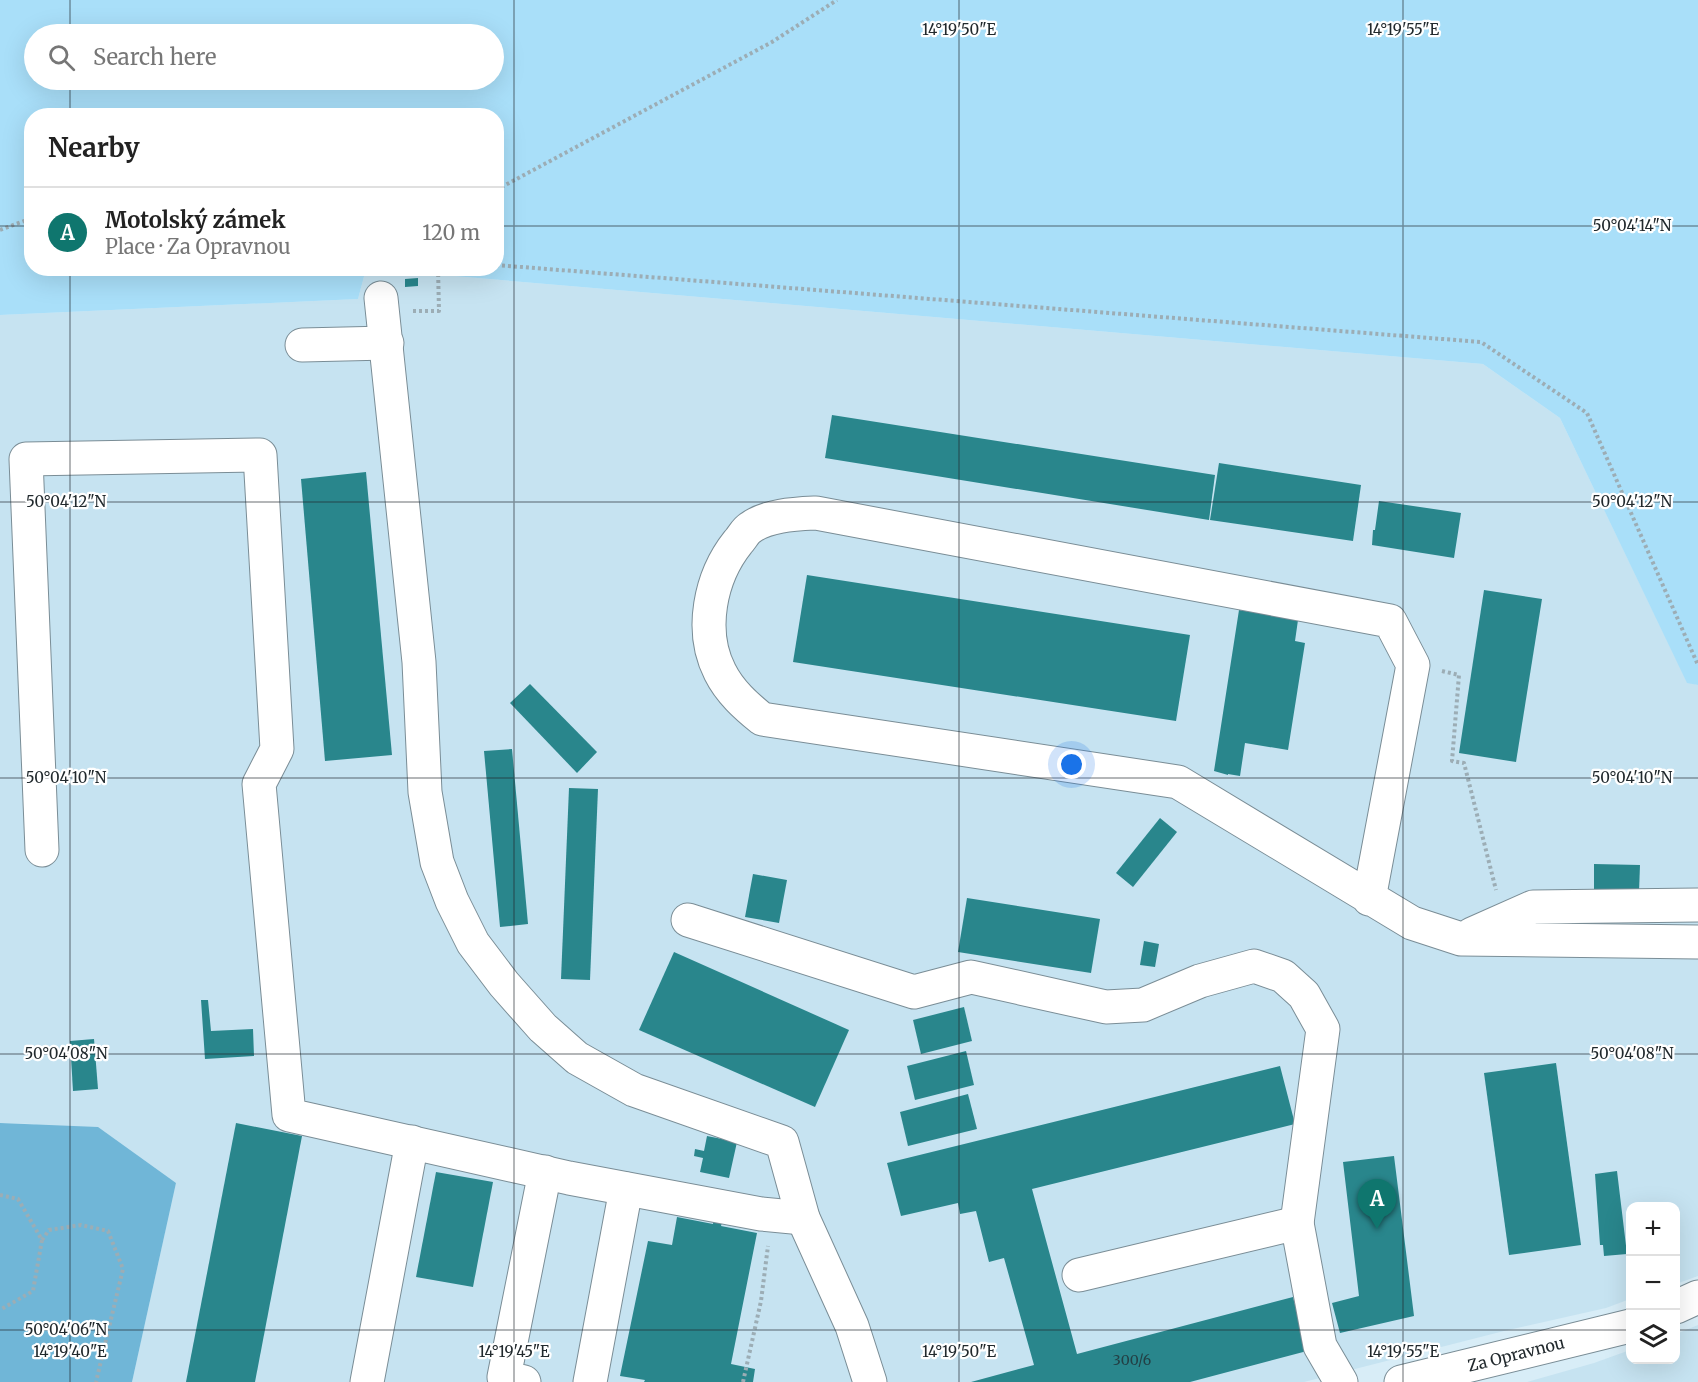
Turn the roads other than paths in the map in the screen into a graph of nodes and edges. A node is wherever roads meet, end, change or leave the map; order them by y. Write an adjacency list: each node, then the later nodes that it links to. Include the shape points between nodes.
1 (302, 345): 11 (street, via 384,317 419,662 425,792 437,861 473,943 543,1028 577,1058 634,1090 782,1142)
2 (42, 850): 8 (street, via 26,459 260,456 277,749 259,784 289,1115)
3 (1369, 899): 3 (street, via 1178,782 762,719 739,700 720,672 710,647 710,611 716,579 750,528 778,516 816,513 1390,621 1413,665); 6 (street, via 1412,923)
4 (1698, 905): 6 (street, via 1533,907)
5 (688, 920): 12 (street, via 914,992 971,977 1106,1007 1143,1005 1200,981 1254,966 1283,976 1304,995 1323,1029)
6 (1461, 939): 7 (street)
7 (1698, 942)
8 (412, 1142): 9 (street); 17 (street)
9 (545, 1172): 10 (street); 18 (street, via 504,1377)
10 (626, 1189): 11 (street); 19 (street)
11 (788, 1217): 20 (street, via 852,1326)
12 (1297, 1223): 13 (street); 21 (street, via 1320,1346)
13 (1080, 1275)
14 (1698, 1297): 15 (street)
15 (1680, 1305)
16 (1626, 1327): 22 (street, Za Opravnou)
17 (367, 1382)
18 (524, 1382)
19 (590, 1382)
20 (870, 1382)
21 (1341, 1382)
22 (1401, 1382)

